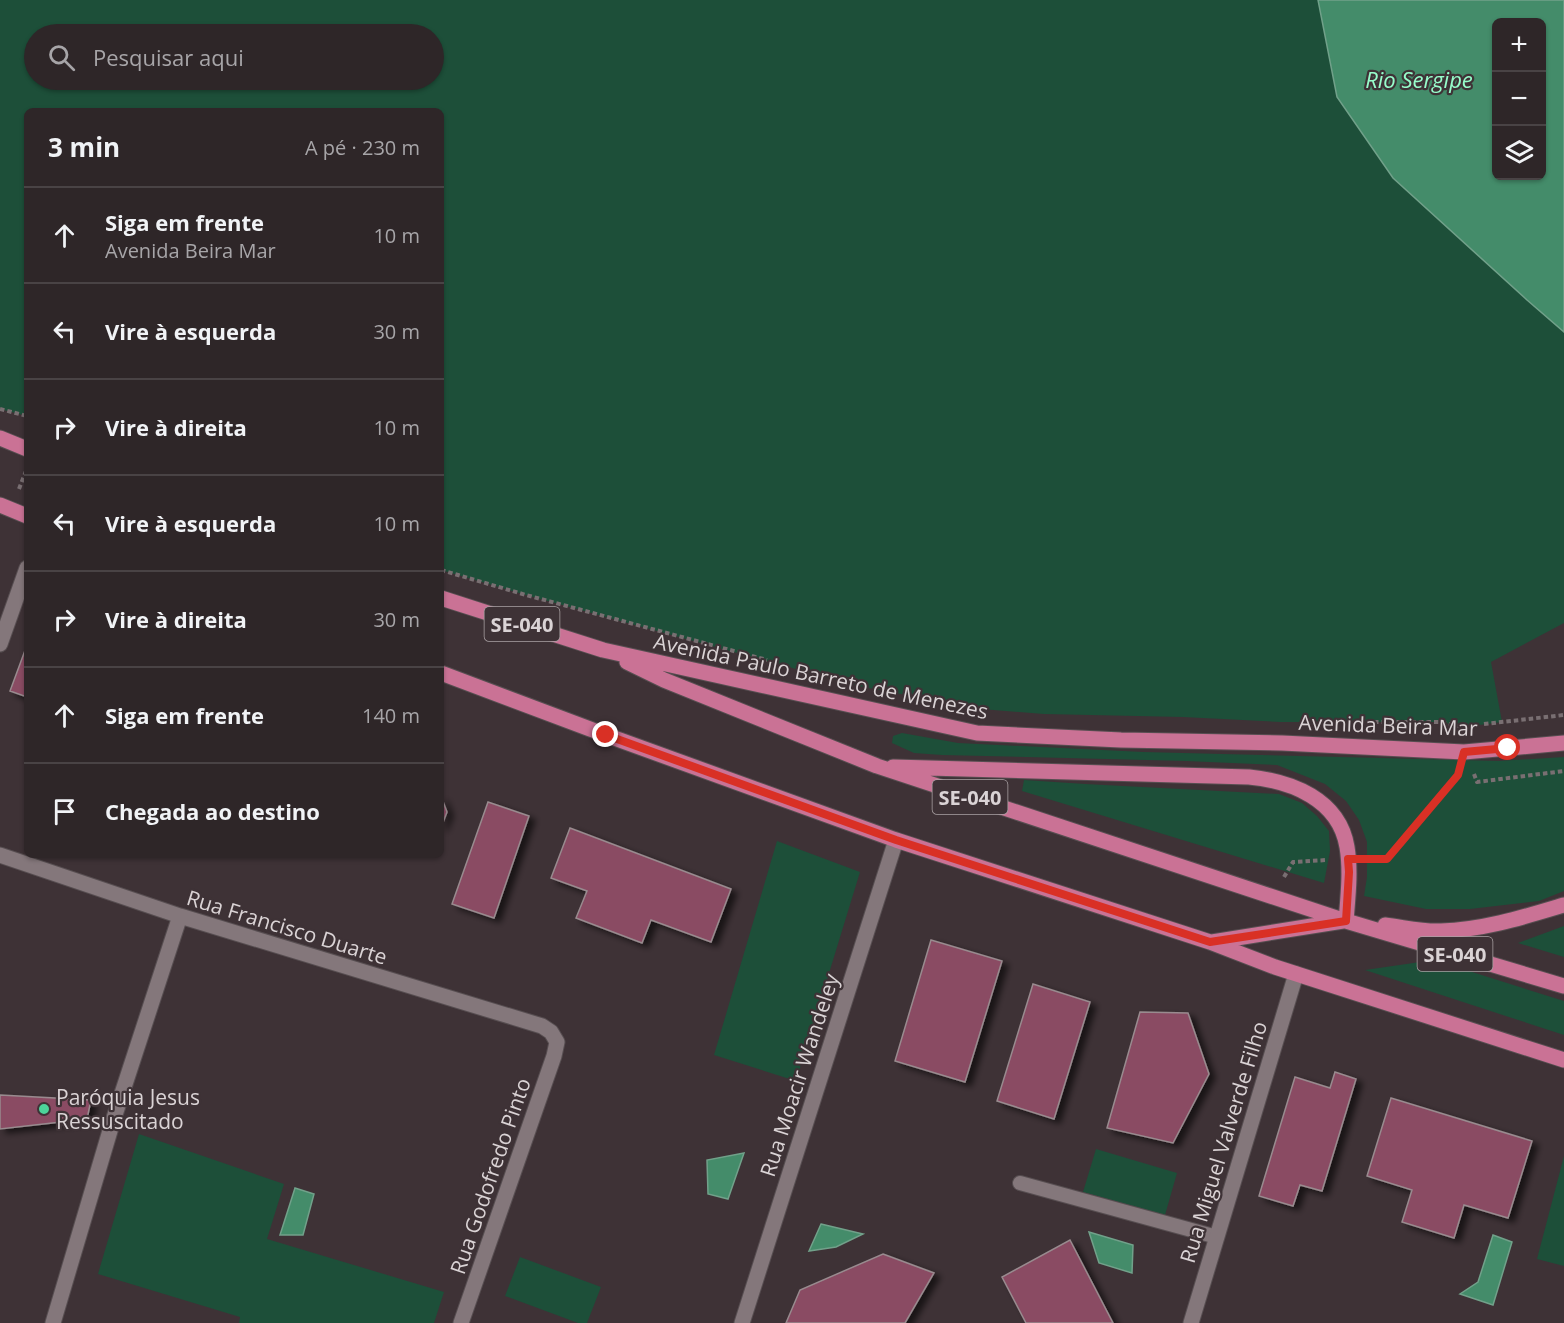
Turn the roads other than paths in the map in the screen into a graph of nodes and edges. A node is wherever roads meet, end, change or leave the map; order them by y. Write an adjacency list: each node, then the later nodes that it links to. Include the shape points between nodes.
1 (0, 438): 2 (main road)
2 (24, 448)
3 (0, 505): 4 (main road)
4 (24, 515)
5 (24, 576): 7 (street)
6 (444, 599): 8 (main road, Avenida Paulo Barreto de Menezes / SE-040)
7 (0, 644)
8 (603, 650): 10 (main road, Avenida Paulo Barreto de Menezes / SE-040, via 977,733); 12 (main road, Avenida Paulo Barreto de Menezes / SE-040, via 664,680)
9 (444, 674): 13 (main road)
10 (1282, 743): 11 (main road, Avenida Beira Mar, via 1464,752)
11 (1564, 743)
12 (877, 766): 17 (main road, Avenida Paulo Barreto de Menezes / SE-040); 17 (main road, via 1267,778 1305,792 1324,804 1337,819 1347,844)
13 (896, 840): 18 (main road); 27 (street, Rua Moacir Wandeley)
14 (0, 855): 16 (street, Rua Francisco Duarte)
15 (1564, 905): 17 (main road, via 1513,921 1439,931)
16 (180, 916): 21 (street, Rua Francisco Duarte, via 542,1026); 25 (street)
17 (1346, 921): 18 (main road); 20 (main road, Avenida Paulo Barreto de Menezes / SE-040)
18 (1210, 942): 19 (main road)
19 (1296, 974): 22 (main road); 24 (street, Rua Miguel Valverde Filho)
20 (1564, 987)
21 (557, 1042): 26 (street, Rua Godofredo Pinto)
22 (1564, 1060)
23 (1020, 1183): 24 (lane)
24 (1217, 1237): 28 (street, Rua Miguel Valverde Filho)
25 (52, 1323)
26 (461, 1323)
27 (742, 1323)
28 (1191, 1323)

